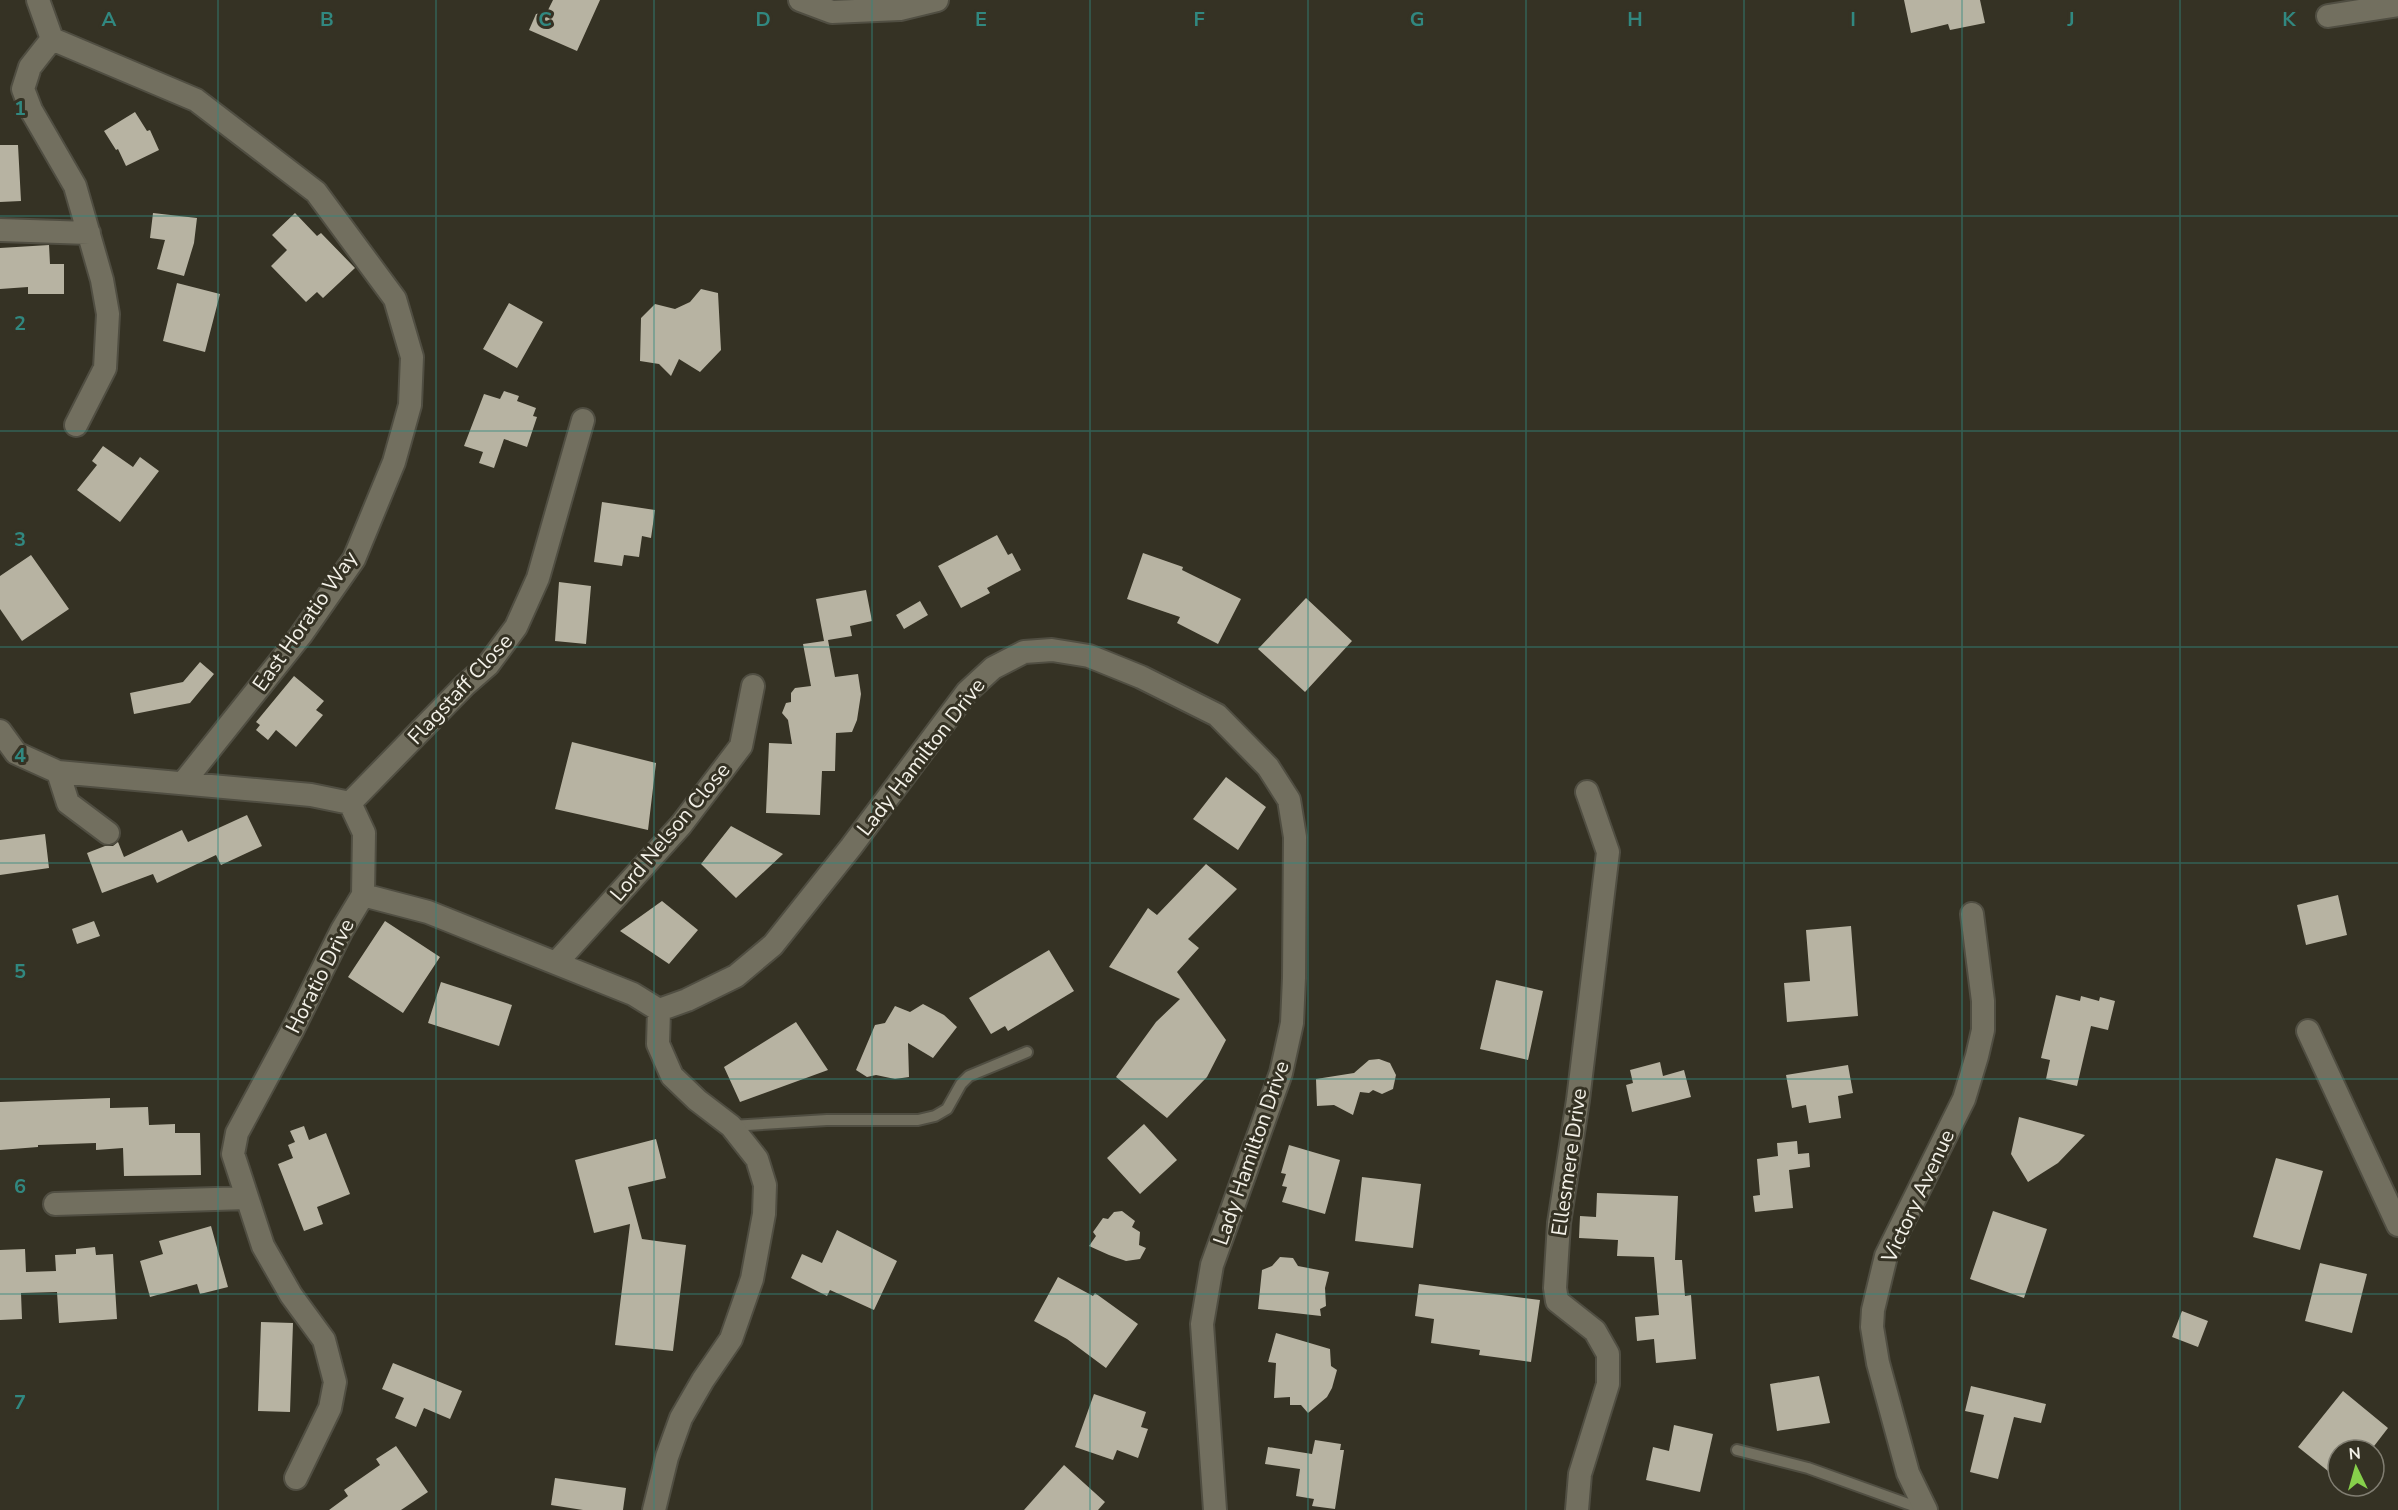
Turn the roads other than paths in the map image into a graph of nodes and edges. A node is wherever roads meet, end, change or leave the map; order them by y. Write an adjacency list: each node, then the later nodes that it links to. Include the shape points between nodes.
1 (39, 0): 6 (street)
2 (800, 0): 3 (street, via 832,12 900,9)
3 (937, 0)
4 (2398, 5): 5 (street)
5 (2328, 16)
6 (52, 39): 8 (street, via 30,67 23,88 31,110 75,186); 14 (street, East Horatio Way, via 196,100 316,192 395,299 412,357 410,405 394,462 354,558 301,635)
7 (0, 230): 8 (street)
8 (89, 233): 10 (street, via 102,280 108,325 105,368)
9 (583, 420): 16 (street, Flagstaff Close, via 538,578 516,627 488,665)
10 (76, 425)
11 (753, 686): 20 (street, Lord Nelson Close, via 741,746 681,825)
12 (0, 732): 13 (street, via 16,753)
13 (58, 772): 14 (street); 17 (street, via 68,803)
14 (183, 783): 16 (street, via 311,795)
15 (1587, 792): 32 (street, Ellesmere Drive, via 1608,852 1559,1223 1555,1288 1557,1301 1595,1331 1608,1354 1608,1384 1580,1474)
16 (350, 803): 18 (street, Horatio Drive, via 364,833)
17 (108, 833)
18 (363, 895): 20 (street, via 428,912); 25 (street, Horatio Drive, via 237,1133 233,1154)
19 (1972, 914): 33 (street, Victory Avenue, via 1983,1001 1983,1030 1977,1056 1964,1099 1886,1256 1873,1310 1878,1363 1908,1473)
20 (555, 963): 21 (street, via 633,994)
21 (658, 1010): 24 (street, via 658,1044 672,1076); 31 (street, Lady Hamilton Drive, via 736,976 773,945 967,692 993,668 1024,652 1052,650 1089,656 1217,715 1268,767 1289,800 1295,837 1292,1023 1281,1073 1212,1265 1202,1324)
22 (2308, 1031): 27 (street)
23 (1027, 1052): 24 (lane, via 969,1076 947,1109 935,1116)
24 (731, 1126): 30 (street, via 757,1159 765,1185 752,1279 731,1339 681,1418)
25 (247, 1197): 26 (street); 29 (street, Horatio Drive, via 263,1246 291,1296 324,1340 335,1382 330,1408)
26 (55, 1204)
27 (2398, 1225)
28 (1737, 1450): 33 (lane, via 1808,1468)
29 (296, 1478)
30 (654, 1510)
31 (1215, 1510)
32 (1577, 1510)
33 (1926, 1510)

